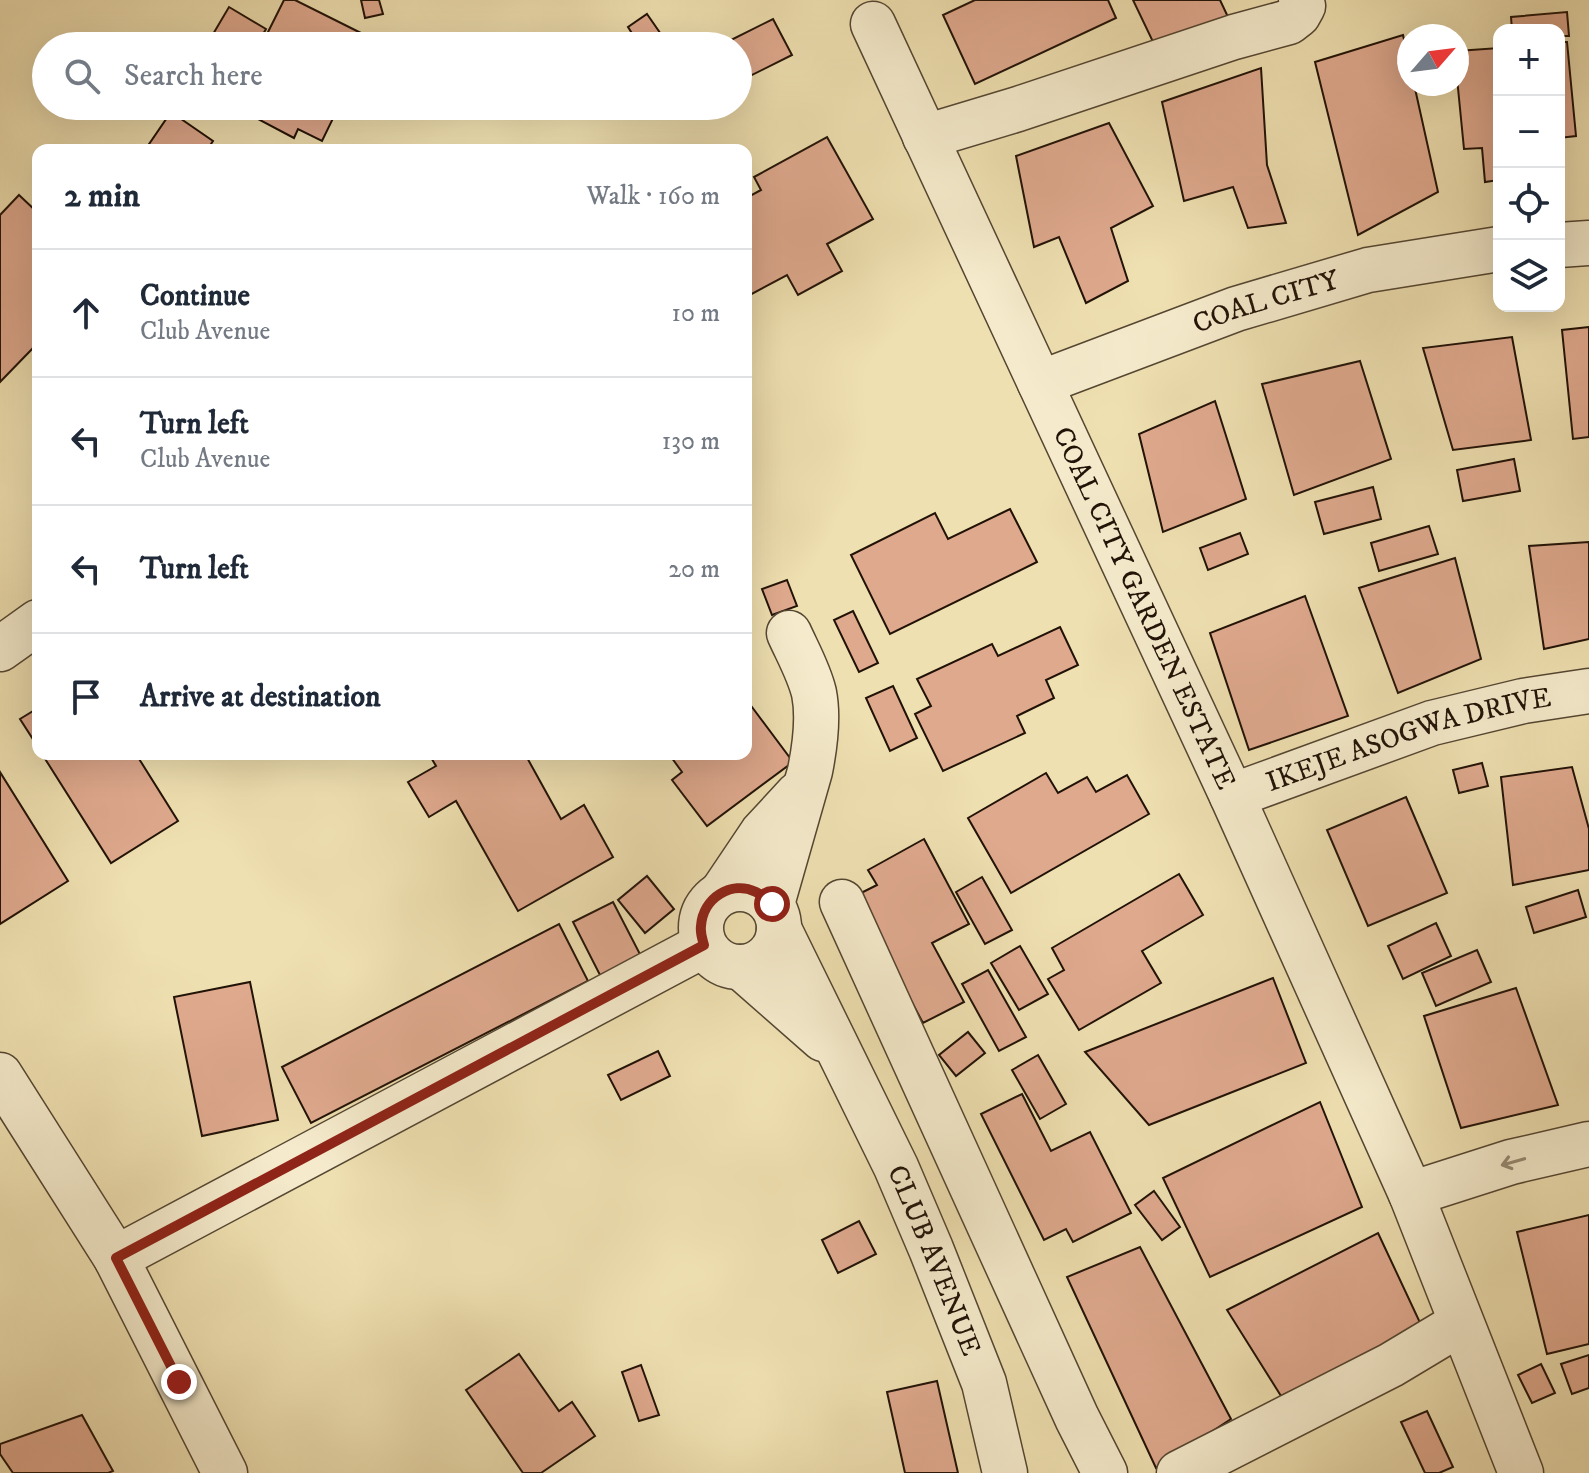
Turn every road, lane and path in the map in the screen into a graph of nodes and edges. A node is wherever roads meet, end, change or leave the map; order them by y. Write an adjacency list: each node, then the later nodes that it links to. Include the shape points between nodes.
1 (1301, 0): 3 (street, via 1303,6 1289,22)
2 (873, 24): 3 (street, COAL CITY GARDEN ESTATE)
3 (925, 137): 7 (street, COAL CITY GARDEN ESTATE)
4 (1589, 243): 5 (street)
5 (1565, 245)
6 (1493, 250): 7 (street, COAL CITY, via 1368,270 1236,309)
7 (1040, 383): 13 (street, COAL CITY GARDEN ESTATE)
8 (32, 626): 10 (street)
9 (789, 633): 12 (street, via 815,696 814,748)
10 (0, 649)
11 (1589, 691): 13 (street, IKEJE ASOGWA DRIVE, via 1432,723)
12 (805, 786): 14 (street, via 762,833); 16 (street)
13 (1232, 796): 22 (street, COAL CITY GARDEN ESTATE)
14 (723, 891): 16 (street, via 741,888 758,893); 17 (street, via 702,914)
15 (842, 902): 27 (street)
16 (775, 917): 18 (street, via 777,941 772,951); 19 (street, CLUB AVENUE)
17 (704, 945): 18 (street, CLUB AVENUE, via 720,962); 23 (street)
18 (741, 967): 19 (street, CLUB AVENUE)
19 (840, 1054): 26 (street, CLUB AVENUE, via 896,1167 984,1383)
20 (0, 1075): 23 (street)
21 (1589, 1144): 22 (street, one-way to 22)
22 (1411, 1194): 24 (street, COAL CITY GARDEN ESTATE)
23 (116, 1258): 25 (street)
24 (1461, 1323): 28 (street, via 1391,1365); 29 (street, COAL CITY GARDEN ESTATE)
25 (225, 1473)
26 (1005, 1473)
27 (1105, 1473)
28 (1179, 1473)
29 (1521, 1473)

